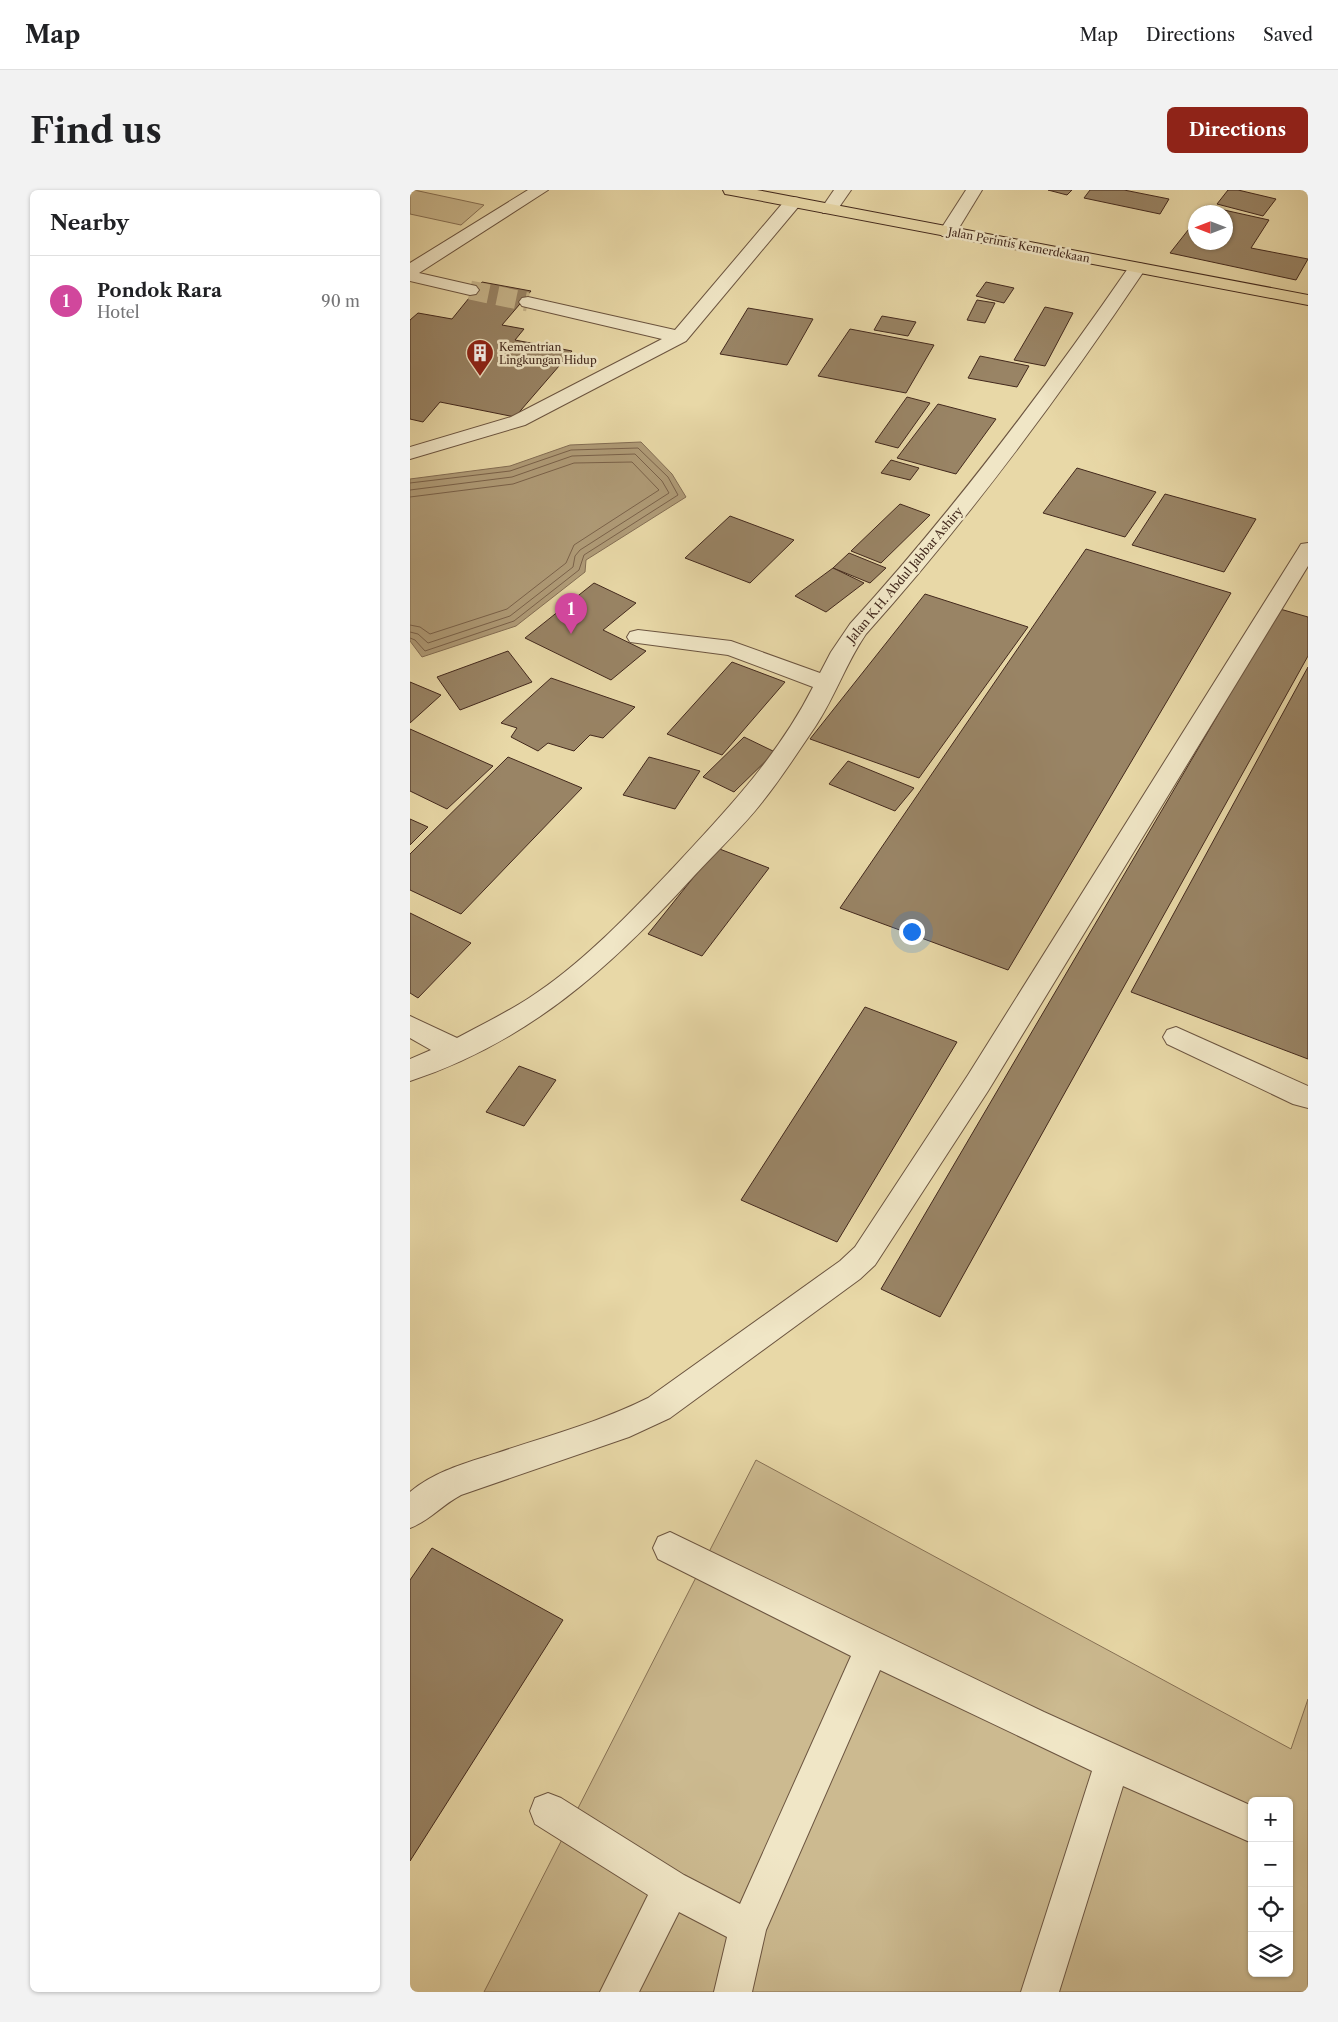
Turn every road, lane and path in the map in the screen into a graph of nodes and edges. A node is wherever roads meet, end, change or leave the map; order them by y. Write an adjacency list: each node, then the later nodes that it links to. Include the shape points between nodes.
1 (540, 190): 9 (street)
2 (731, 190): 5 (highway, Jalan Perintis Kemerdekaan)
3 (843, 190): 6 (street)
4 (974, 190): 7 (street)
5 (793, 202): 6 (highway, Jalan Perintis Kemerdekaan); 14 (street)
6 (829, 209): 7 (highway, Jalan Perintis Kemerdekaan)
7 (948, 232): 8 (highway, Jalan Perintis Kemerdekaan)
8 (1137, 268): 12 (highway, Jalan Perintis Kemerdekaan); 18 (street, Jalan K.H. Abdul Jabbar Ashiry, via 1071,365 993,469 858,629)
9 (410, 271)
10 (410, 276): 11 (street)
11 (470, 290)
12 (1308, 299)
13 (528, 302): 14 (street)
14 (679, 337): 15 (street, via 518,421)
15 (410, 453)
16 (1308, 549): 24 (street, via 978,1084 865,1256 659,1408 630,1422 452,1483 433,1493)
17 (638, 637): 18 (street, via 731,648)
18 (826, 684): 21 (street, Jalan K.H. Abdul Jabbar Ashiry, via 808,720 754,796 638,921 565,986)
19 (410, 1026): 21 (street)
20 (1176, 1037): 23 (street)
21 (457, 1051): 22 (street, Jalan K.H. Abdul Jabbar Ashiry)
22 (410, 1070)
23 (1308, 1097)
24 (410, 1513)
25 (670, 1548): 26 (street)
26 (872, 1649): 27 (street); 31 (street)
27 (1112, 1764): 29 (street); 34 (street)
28 (548, 1811): 30 (street)
29 (1248, 1823)
30 (671, 1888): 31 (street); 32 (street)
31 (748, 1928): 33 (street)
32 (619, 1992)
33 (733, 1992)
34 (1040, 1992)

